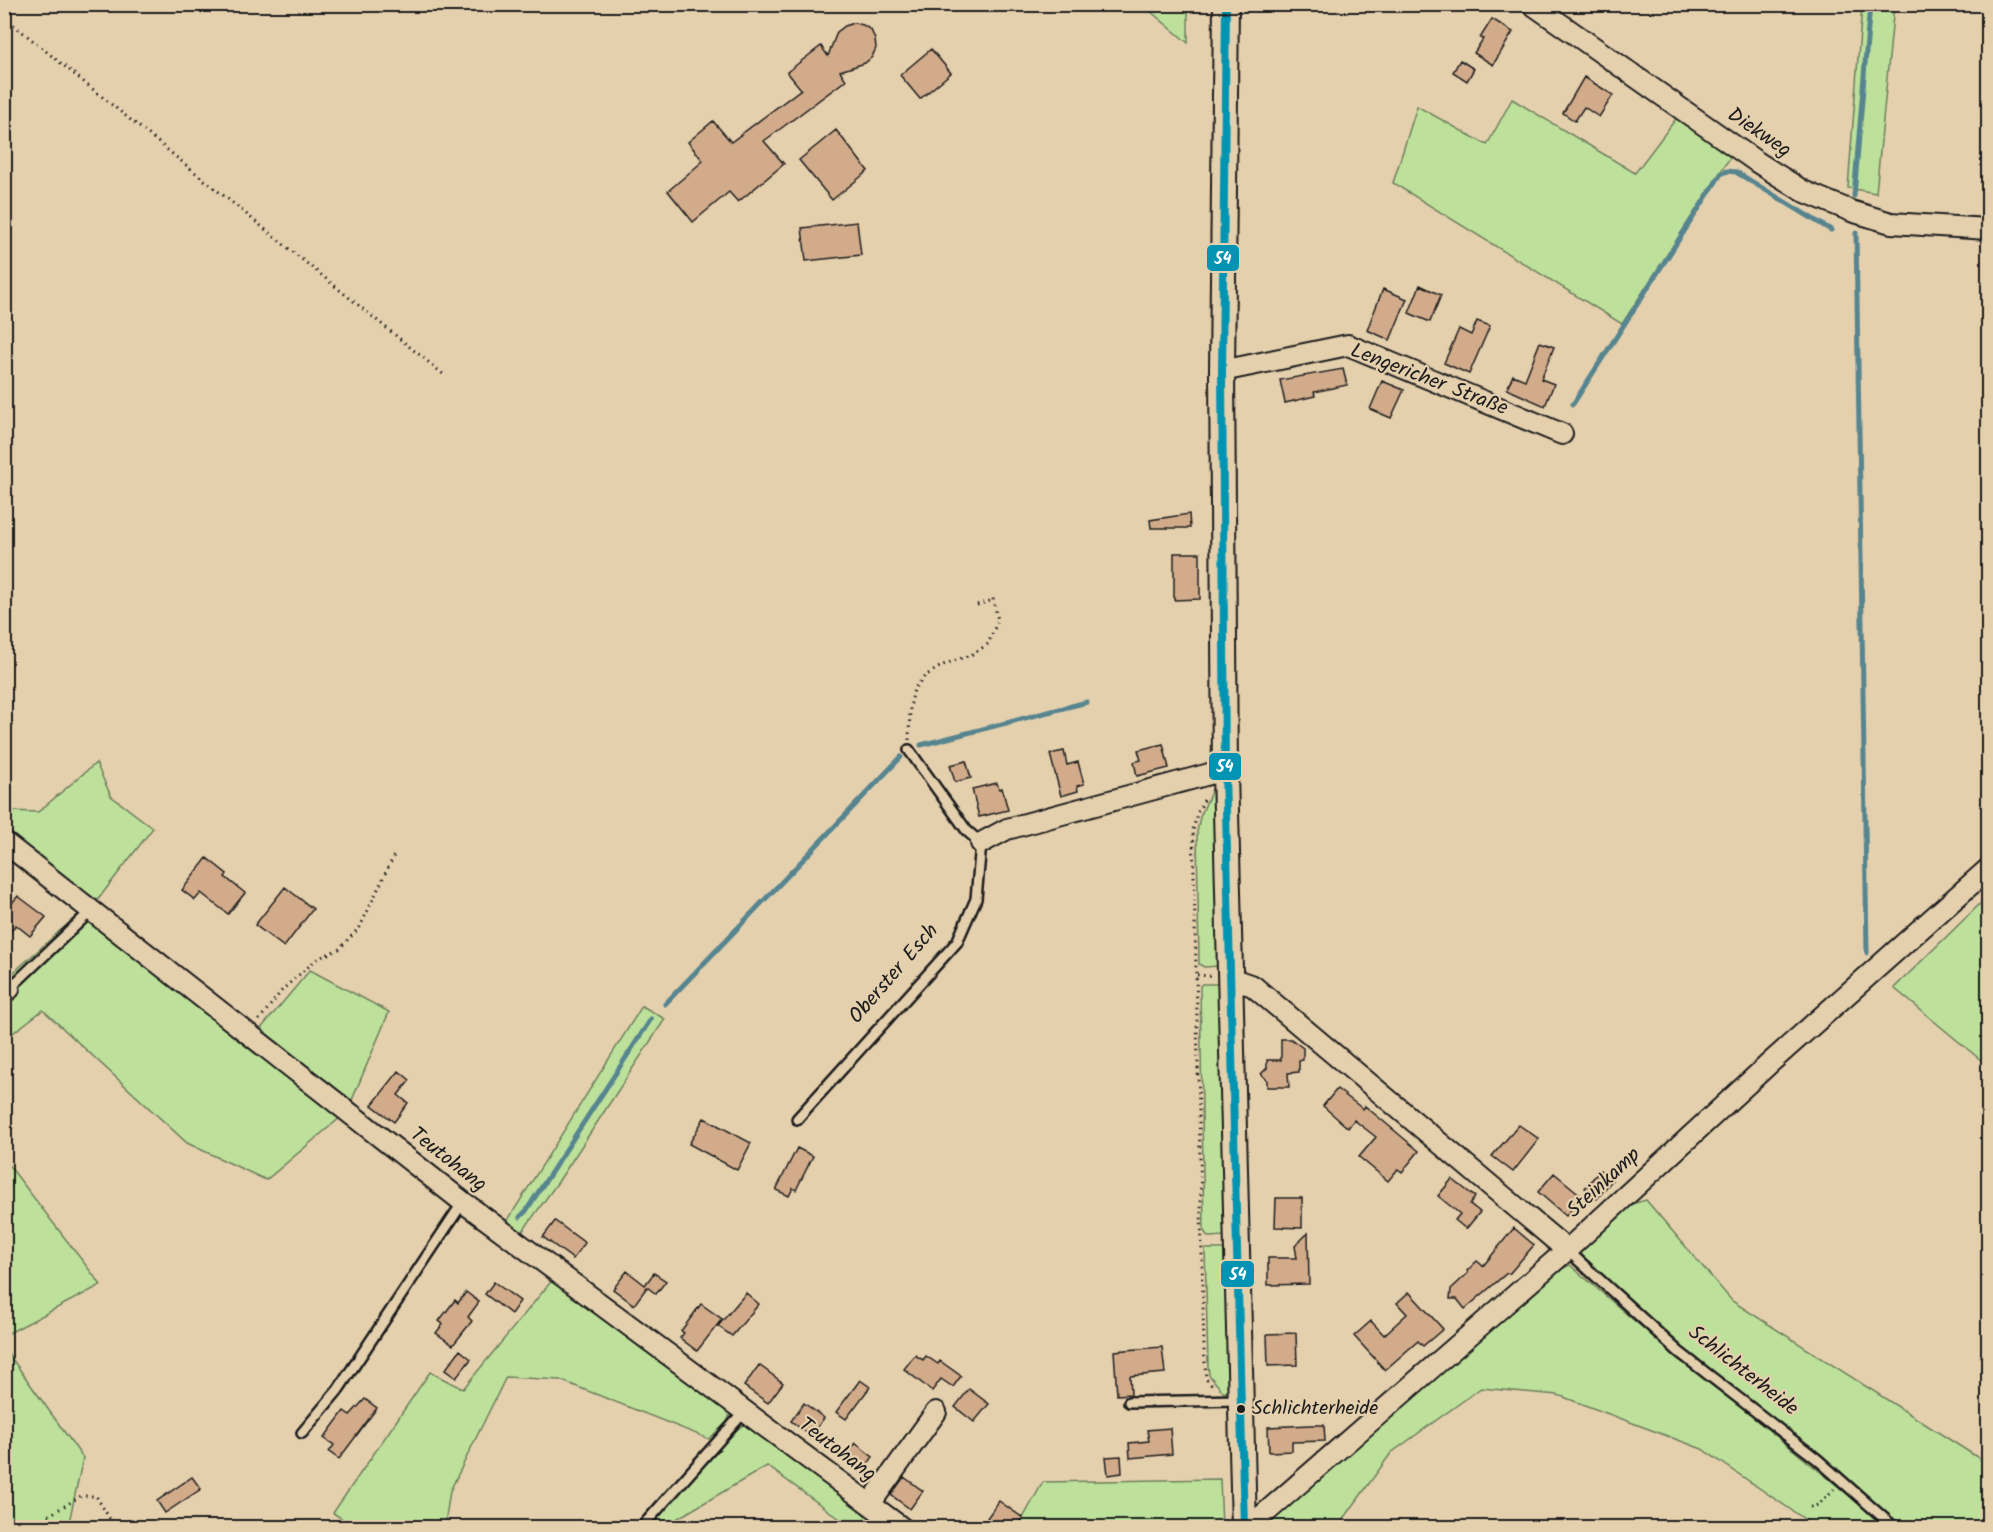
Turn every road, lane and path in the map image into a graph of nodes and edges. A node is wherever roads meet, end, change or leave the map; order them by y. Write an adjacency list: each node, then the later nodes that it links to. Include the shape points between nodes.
1 (1226, 4): 5 (street)
2 (1532, 4): 4 (street, Diekweg, via 1803,191 1891,223)
3 (4, 17): 6 (path)
4 (1989, 229)
5 (1222, 370): 7 (street, Lengericher Straße, via 1348,345); 10 (street)
6 (443, 374)
7 (1562, 434)
8 (977, 605): 9 (path, via 993,597 998,620 988,644 934,670 914,689)
9 (909, 750): 12 (lane)
10 (1225, 772): 12 (street, via 1007,829); 16 (street)
11 (4, 842): 15 (street, Teutohang)
12 (981, 843): 19 (lane, Oberster Esch, via 976,899 957,942)
13 (394, 853): 18 (path, via 360,927 339,949 316,959 283,989)
14 (1989, 869): 21 (street, Steinkamp)
15 (92, 910): 17 (lane); 18 (street, Teutohang)
16 (1230, 978): 21 (street, Schlichterheide, via 1252,986); 22 (street)
17 (7, 991)
18 (248, 1033): 20 (street, Teutohang)
19 (797, 1119)
20 (463, 1202): 24 (street, Teutohang); 26 (lane, via 338,1389)
21 (1567, 1250): 27 (lane, Schlichterheide, via 1679,1352); 34 (street, Steinkamp)
22 (1240, 1400): 23 (lane); 34 (street)
23 (1129, 1402)
24 (745, 1411): 28 (street, Teutohang); 32 (lane)
25 (936, 1412): 28 (street, Teutohang)
26 (302, 1433)
27 (1845, 1483): 29 (path, via 1818,1506); 35 (lane, Schlichterheide)
28 (870, 1504): 33 (street, Teutohang)
29 (1810, 1507)
30 (111, 1521): 31 (path, via 96,1496 88,1495)
31 (28, 1527)
32 (641, 1527)
33 (902, 1527)
34 (1246, 1527)
35 (1895, 1527)

